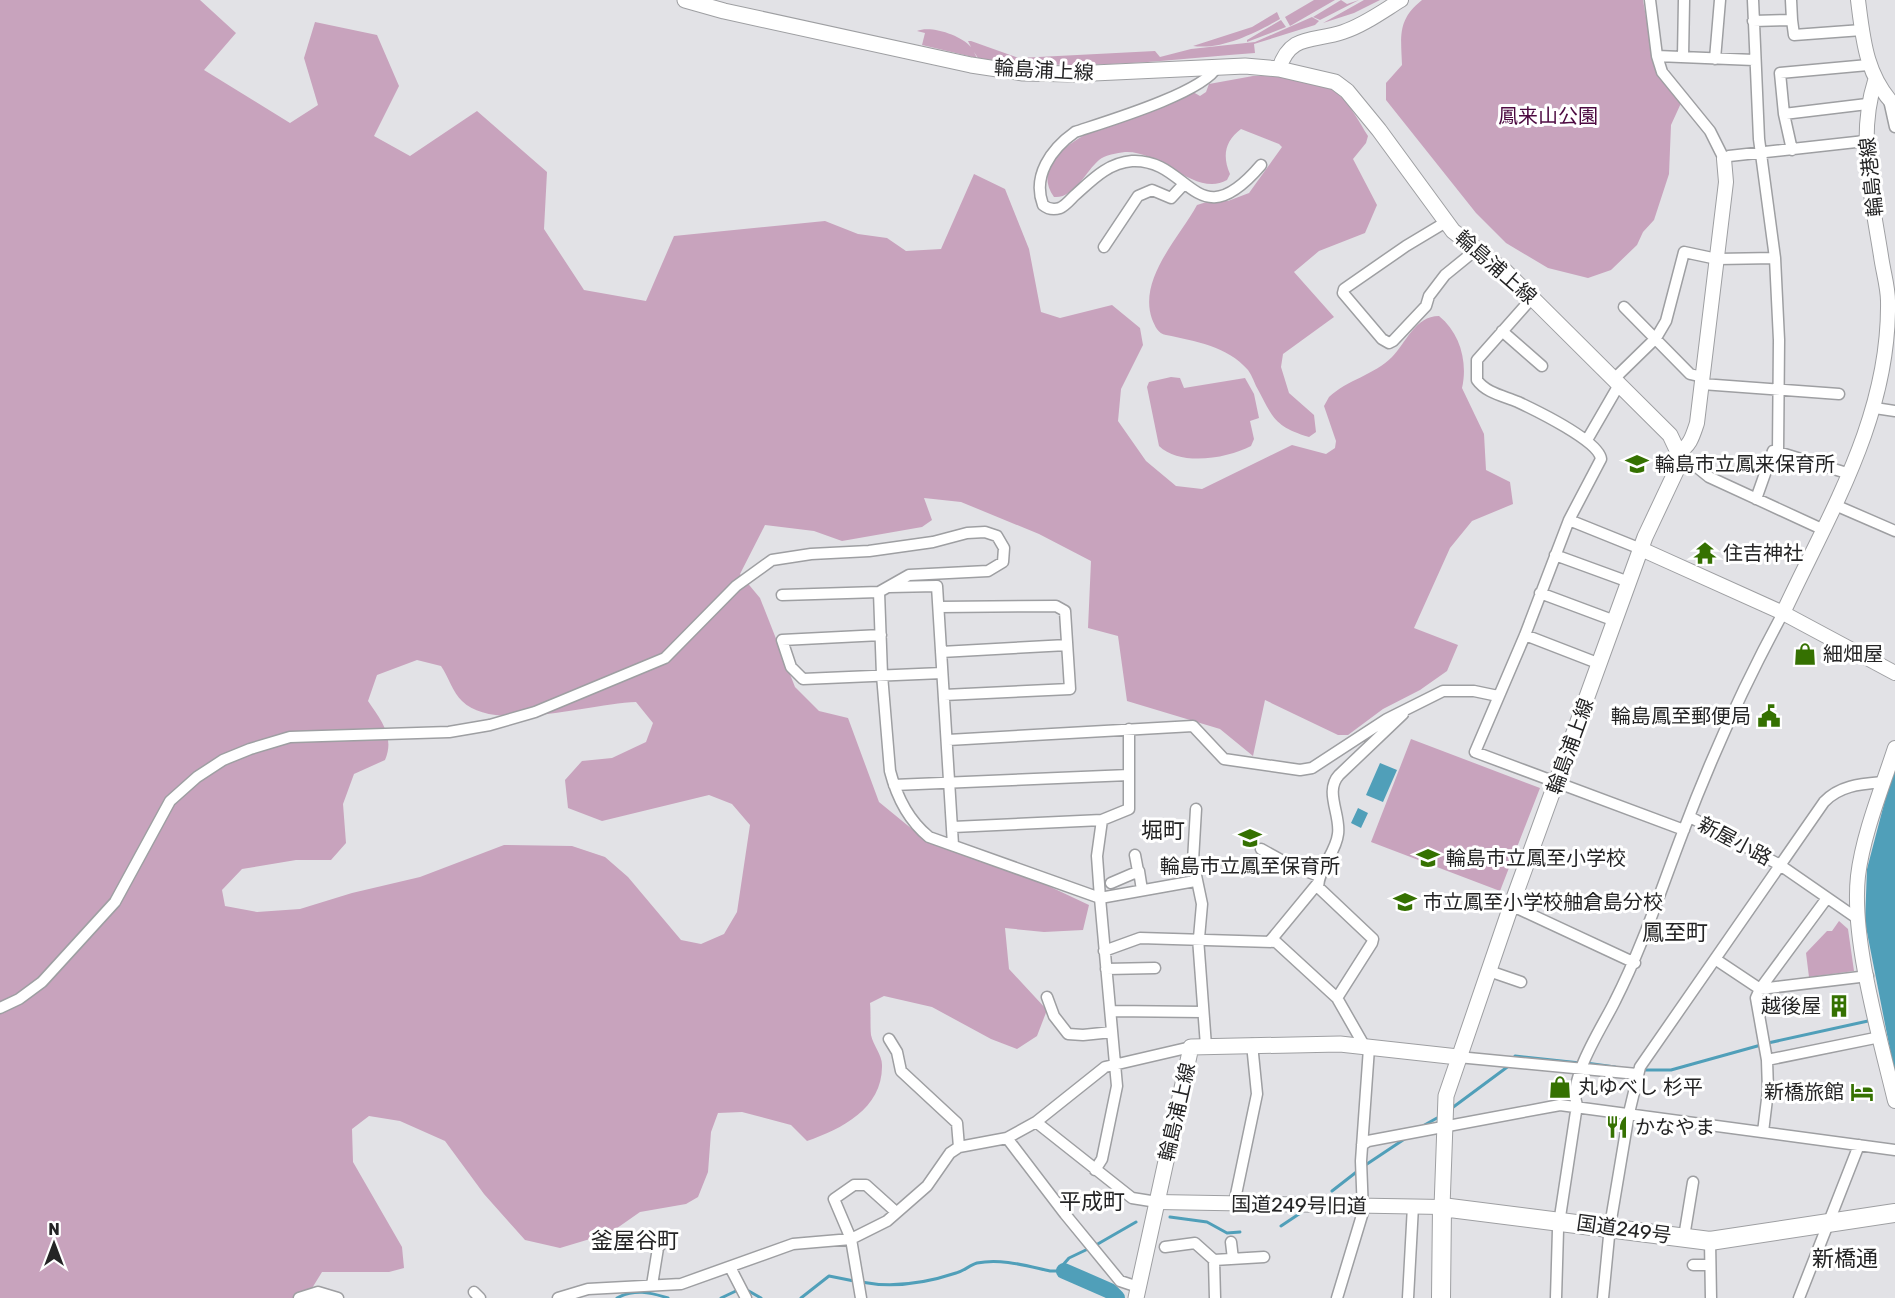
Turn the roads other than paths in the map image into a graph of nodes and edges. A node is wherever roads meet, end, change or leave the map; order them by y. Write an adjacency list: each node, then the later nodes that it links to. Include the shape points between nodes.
1 (685, 0): 17 (main road, 輪島浦上線, via 1000,70 1072,74)
2 (1401, 0): 18 (street, via 1343,32 1297,43 1287,50)
3 (1650, 0): 12 (street)
4 (1684, 0): 13 (street)
5 (1720, 0): 14 (street)
6 (1753, 0): 10 (street)
7 (1791, 0): 9 (street)
8 (1858, 0): 11 (street)
9 (1792, 20): 10 (street); 11 (street, via 1794,35)
10 (1753, 21): 15 (street)
11 (1862, 30): 16 (street)
12 (1657, 56): 13 (street); 27 (street, via 1662,72 1710,131)
13 (1683, 57): 14 (street)
14 (1715, 59): 15 (street)
15 (1754, 60): 26 (street)
16 (1869, 64): 19 (street); 22 (street, via 1780,72)
17 (1217, 67): 18 (main road, 輪島浦上線); 29 (street, via 1214,74 1191,89 1075,132 1052,154 1038,181 1038,190 1045,207 1061,208 1099,173 1131,161 1154,164)
18 (1279, 69): 30 (main road, 輪島浦上線, via 1327,79 1347,91)
19 (1875, 81): 20 (street); 21 (street, 輪島港線)
20 (1892, 103): 23 (street)
21 (1868, 104): 22 (street); 24 (street, 輪島港線)
22 (1784, 114): 25 (street)
23 (1895, 127)
24 (1865, 141): 25 (street); 44 (street, 輪島港線, via 1888,299 1887,347)
25 (1792, 150): 26 (street)
26 (1761, 154): 27 (street); 33 (street)
27 (1724, 159): 34 (street, via 1726,182)
28 (1261, 165): 29 (street, via 1244,184 1224,196 1203,195)
29 (1183, 185): 31 (street, via 1171,198 1152,190 1138,196)
30 (1446, 222): 32 (main road, 輪島浦上線); 32 (street, via 1344,289 1343,293 1382,339 1393,341 1426,306 1445,275)
31 (1104, 247)
32 (1477, 249): 35 (main road, 輪島浦上線)
33 (1775, 258): 34 (street); 42 (street)
34 (1717, 259): 38 (street, via 1684,252 1668,317); 41 (street)
35 (1532, 298): 37 (street); 40 (main road, 輪島浦上線)
36 (1624, 307): 38 (street)
37 (1502, 332): 39 (street); 46 (street, via 1475,365 1480,386)
38 (1656, 338): 40 (street); 41 (street, via 1690,374)
39 (1542, 366)
40 (1617, 380): 46 (street); 47 (main road, 輪島浦上線, via 1670,435)
41 (1702, 381): 42 (street); 47 (street, via 1693,435 1685,449)
42 (1779, 390): 43 (street); 48 (street)
43 (1839, 394)
44 (1875, 408): 45 (street); 49 (street, 輪島港線)
45 (1895, 411)
46 (1587, 441): 52 (street, via 1600,452 1601,459)
47 (1678, 452): 50 (street, via 1709,477); 55 (main road, 輪島浦上線, via 1677,469)
48 (1778, 452): 49 (street); 50 (street, via 1773,451)
49 (1850, 474): 51 (street, 輪島港線)
50 (1756, 499): 53 (street)
51 (1835, 506): 53 (street, 輪島港線); 54 (street)
52 (1569, 520): 55 (street); 56 (street)
53 (1824, 530): 62 (street, 輪島港線)
54 (1895, 531)
55 (1641, 549): 57 (main road, 輪島浦上線); 62 (street)
56 (1555, 555): 57 (street); 59 (street)
57 (1629, 582): 63 (main road, 輪島浦上線)
58 (884, 589): 60 (street); 61 (street, via 938,586); 64 (street); 114 (street, via 909,575 988,571 1003,562 1004,548 997,537 978,532 869,551 772,560 736,586 665,658 535,712 449,732 290,737 223,760 170,801 107,911 42,982)
59 (1540, 593): 63 (street); 65 (street)
60 (782, 595)
61 (939, 608): 66 (street, via 1056,606 1065,611); 67 (street)
62 (1783, 613): 70 (street); 84 (street, via 1737,706)
63 (1616, 621): 68 (main road, 輪島浦上線)
64 (881, 635): 71 (street); 71 (street, via 782,640 791,667 803,679)
65 (1525, 635): 68 (street); 73 (street)
66 (1067, 645): 67 (street); 72 (street, via 1070,689)
67 (941, 652): 69 (street)
68 (1600, 664): 79 (main road, 輪島浦上線)
69 (942, 673): 71 (street); 72 (street)
70 (1895, 673)
71 (882, 675): 82 (street)
72 (944, 695): 76 (street)
73 (1498, 696): 74 (street, via 1443,691); 79 (street, via 1475,752)
74 (1404, 710): 75 (street, via 1312,768 1300,770 1224,759 1193,726); 93 (street, via 1335,780 1332,790 1338,836)
75 (1129, 729): 76 (street); 78 (street)
76 (948, 740): 81 (street)
77 (1895, 748): 80 (street)
78 (1129, 775): 81 (street); 85 (street, via 1129,809)
79 (1557, 782): 87 (street); 99 (main road, 輪島浦上線)
80 (1884, 782): 91 (street, via 1854,785 1831,795); 100 (street, via 1863,849)
81 (950, 783): 82 (street); 86 (street)
82 (894, 785): 88 (street, via 914,825 929,837)
83 (1196, 809): 94 (street)
84 (1690, 817): 87 (street); 91 (street, 新屋小路)
85 (1102, 820): 86 (street); 97 (street, via 1097,856)
86 (952, 827): 88 (street)
87 (1684, 830): 105 (street)
88 (953, 845): 97 (street)
89 (1261, 849): 93 (street)
90 (1135, 855): 92 (street)
91 (1780, 865): 98 (street, 新屋小路); 104 (street)
92 (1138, 871): 95 (street); 96 (street)
93 (1318, 879): 102 (street); 113 (street, via 1318,887 1373,939)
94 (1195, 881): 96 (street); 101 (street, via 1202,904)
95 (1111, 884)
96 (1142, 890): 97 (street)
97 (1100, 898): 103 (street)
98 (1827, 898): 100 (street, 新屋小路); 111 (street)
99 (1510, 909): 105 (street, via 1519,909); 108 (main road, 輪島浦上線)
100 (1858, 919): 109 (street)
101 (1199, 938): 102 (street); 103 (street, via 1140,938); 116 (street)
102 (1271, 940): 113 (street)
103 (1104, 951): 107 (street)
104 (1714, 959): 111 (street); 127 (street)
105 (1635, 963): 126 (street)
106 (1155, 968): 107 (street)
107 (1106, 969): 115 (street)
108 (1490, 971): 110 (street); 123 (main road, 輪島浦上線)
109 (1868, 976): 111 (street); 118 (street)
110 (1521, 981)
111 (1760, 989): 124 (street, via 1756,998)
112 (1047, 997): 117 (street, via 1054,1016 1068,1034)
113 (1337, 998): 122 (street)
114 (0, 1008)
115 (1111, 1011): 116 (street); 117 (street)
116 (1203, 1012): 121 (street)
117 (1112, 1032): 125 (street)
118 (1880, 1037): 124 (street); 128 (street)
119 (889, 1039): 137 (street, via 901,1071 957,1122)
120 (1252, 1044): 121 (main road, 輪島浦上線); 122 (main road, 輪島浦上線); 142 (street, via 1257,1094)
121 (1198, 1047): 125 (street); 141 (main road, 輪島浦上線)
122 (1367, 1047): 123 (main road, 輪島浦上線); 135 (street)
123 (1458, 1057): 126 (street); 132 (main road, 輪島浦上線, via 1446,1096)
124 (1767, 1060): 133 (street)
125 (1117, 1065): 131 (street, via 1105,1067); 139 (street, via 1117,1086 1102,1159)
126 (1583, 1065): 127 (street); 129 (street, via 1574,1098)
127 (1639, 1071): 130 (street)
128 (1895, 1101)
129 (1577, 1105): 130 (street); 132 (street); 148 (street)
130 (1629, 1113): 133 (street); 150 (street)
131 (1036, 1122): 134 (street); 139 (street)
132 (1444, 1128): 135 (street); 145 (main road, 輪島浦上線)
133 (1763, 1132): 136 (street)
134 (1007, 1138): 137 (street); 165 (street, via 1093,1249)
135 (1362, 1145): 143 (street)
136 (1859, 1145): 138 (street); 149 (street)
137 (959, 1147): 146 (street, via 927,1186)
138 (1895, 1150)
139 (1095, 1170): 141 (street, via 1132,1198)
140 (1693, 1182): 152 (street)
141 (1156, 1202): 142 (street, 国道249号旧道); 165 (main road, 輪島浦上線)
142 (1234, 1204): 143 (street, 国道249号旧道)
143 (1362, 1205): 144 (street, 国道249号旧道); 171 (street, via 1362,1218)
144 (1413, 1206): 145 (street, 国道249号旧道); 172 (street)
145 (1442, 1207): 148 (highway, 国道249号); 173 (highway)
146 (896, 1212): 153 (street); 153 (street, via 876,1191 866,1185 854,1185 834,1199)
147 (1895, 1213): 149 (highway, 国道249号)
148 (1562, 1220): 150 (highway, 国道249号); 174 (street, via 1558,1230)
149 (1830, 1223): 154 (highway, 国道249号); 177 (street)
150 (1610, 1226): 152 (highway, 国道249号); 175 (street)
151 (667, 1237): 163 (street, via 657,1248)
152 (1684, 1237): 154 (highway, 国道249号)
153 (851, 1239): 162 (street, via 793,1245); 169 (street)
154 (1710, 1240): 161 (street)
155 (1231, 1242): 158 (street)
156 (1165, 1247): 159 (street, via 1195,1243)
157 (1264, 1257): 158 (street)
158 (1233, 1259): 159 (street)
159 (1214, 1260): 170 (street)
160 (1693, 1265): 161 (street)
161 (1710, 1265): 176 (street)
162 (730, 1266): 163 (street, via 681,1284); 164 (street)
163 (652, 1285): 168 (street, via 588,1289)
164 (742, 1293)
165 (1137, 1295)
166 (299, 1298): 167 (street, via 318,1292)
167 (338, 1298)
168 (558, 1298)
169 (861, 1298)
170 (1215, 1298)
171 (1337, 1298)
172 (1408, 1298)
173 (1441, 1298)
174 (1556, 1298)
175 (1603, 1298)
176 (1711, 1298)
177 (1799, 1298)

